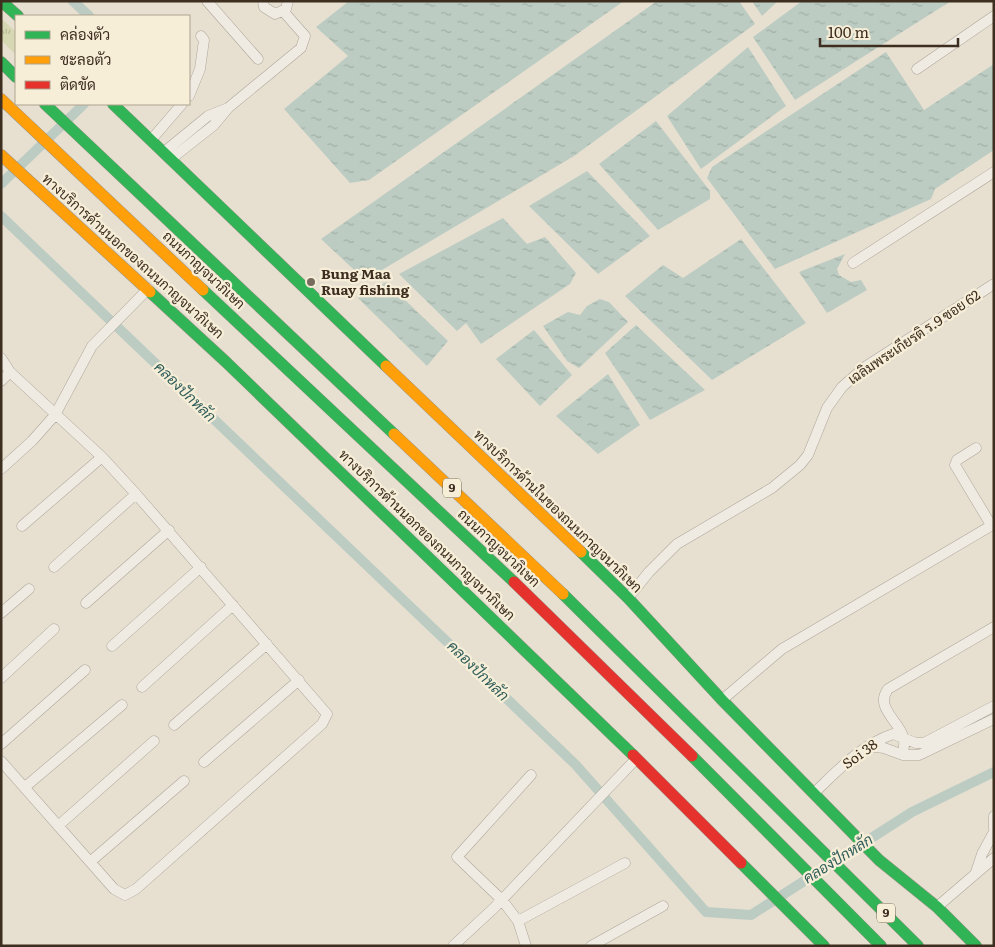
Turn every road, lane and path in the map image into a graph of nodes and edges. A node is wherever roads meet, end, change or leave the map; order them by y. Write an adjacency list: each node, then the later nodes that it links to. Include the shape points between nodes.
1 (1, 1): 6 (main road)
2 (207, 1): 9 (street)
3 (263, 1): 5 (street, via 269,12)
4 (288, 1): 5 (street)
5 (283, 11): 20 (street, via 305,36 305,43 296,54 228,108 208,116)
6 (17, 15)
7 (994, 16): 11 (street)
8 (201, 36): 13 (street, via 204,40 200,69)
9 (258, 59)
10 (1, 62): 12 (main road)
11 (917, 69)
12 (15, 76)
13 (190, 94)
14 (1, 99): 85 (main road, ถนนกาญจนาภิเษก / 9, via 538,605)
15 (46, 105): 86 (main road, ถนนกาญจนาภิเษก / 9, via 556,587)
16 (114, 105): 18 (main road, ทางบริการด้านในของถนนกาญจนาภิเษก)
17 (181, 105): 18 (street)
18 (151, 140): 20 (main road, ทางบริการด้านในของถนนกาญจนาภิเษก)
19 (1, 155): 24 (main road, ทางบริการด้านนอกของถนนกาญจนาภิเษก)
20 (168, 156): 39 (main road, ทางบริการด้านในของถนนกาญจนาภิเษก)
21 (994, 172): 22 (street)
22 (853, 263)
23 (994, 284): 39 (street, เฉลิมพระเกียรติ ร.9 ซอย 62, via 865,367 842,387 827,408 808,455 800,465 772,488 677,544)
24 (148, 289): 28 (street, via 84,358); 62 (main road, ทางบริการด้านนอกของถนนกาญจนาภิเษก)
25 (1, 358): 26 (street)
26 (10, 372): 27 (street); 28 (street)
27 (1, 381)
28 (55, 415): 30 (street); 31 (street)
29 (976, 448): 33 (street, via 957,460 955,465)
30 (102, 457): 32 (street); 34 (street)
31 (1, 469)
32 (136, 494): 35 (street); 36 (street)
33 (993, 525): 51 (street, via 782,650)
34 (22, 526)
35 (169, 530): 37 (street); 40 (street)
36 (54, 567)
37 (201, 567): 41 (street); 46 (street)
38 (29, 589): 42 (street)
39 (628, 598): 51 (main road, ทางบริการด้านในของถนนกาญจนาภิเษก)
40 (86, 603)
41 (233, 605): 45 (street); 50 (street)
42 (1, 613)
43 (994, 627): 56 (street, via 888,690 882,702)
44 (54, 629): 48 (street)
45 (267, 644): 49 (street); 55 (street)
46 (112, 646)
47 (84, 670): 58 (street)
48 (1, 678)
49 (299, 680): 64 (street); 74 (street, via 326,710 326,719 136,889 125,895 114,889)
50 (142, 686)
51 (722, 700): 68 (main road, ทางบริการด้านในของถนนกาญจนาภิเษก)
52 (122, 705): 67 (street)
53 (994, 706): 60 (street)
54 (994, 719): 60 (street)
55 (174, 725)
56 (904, 740): 59 (street, Soi 38, via 893,734); 60 (street, Soi 38); 61 (street)
57 (154, 741): 70 (street)
58 (1, 744)
59 (868, 746): 61 (street); 68 (street, Soi 38)
60 (925, 747): 61 (street, via 919,755)
61 (903, 755)
62 (636, 759): 77 (street); 84 (main road, ทางบริการด้านนอกของถนนกาญจนาภิเษก)
63 (1, 761): 67 (street)
64 (204, 762)
65 (531, 775): 77 (street, via 457,857)
66 (184, 780): 74 (street)
67 (25, 787): 70 (street)
68 (814, 793): 79 (main road, ทางบริการด้านในของถนนกาญจนาภิเษก, via 879,860)
69 (994, 816): 71 (street)
70 (58, 826): 74 (street)
71 (994, 828)
72 (994, 832): 76 (street)
73 (994, 858): 76 (street)
74 (90, 862)
75 (625, 863): 80 (street)
76 (976, 872): 79 (street)
77 (502, 900): 80 (street); 81 (street)
78 (663, 906): 83 (street)
79 (937, 907): 87 (main road, ทางบริการด้านในของถนนกาญจนาภิเษก)
80 (518, 921): 82 (street)
81 (453, 946)
82 (526, 946)
83 (591, 946)
84 (824, 946)
85 (881, 946)
86 (918, 946)
87 (976, 946)

